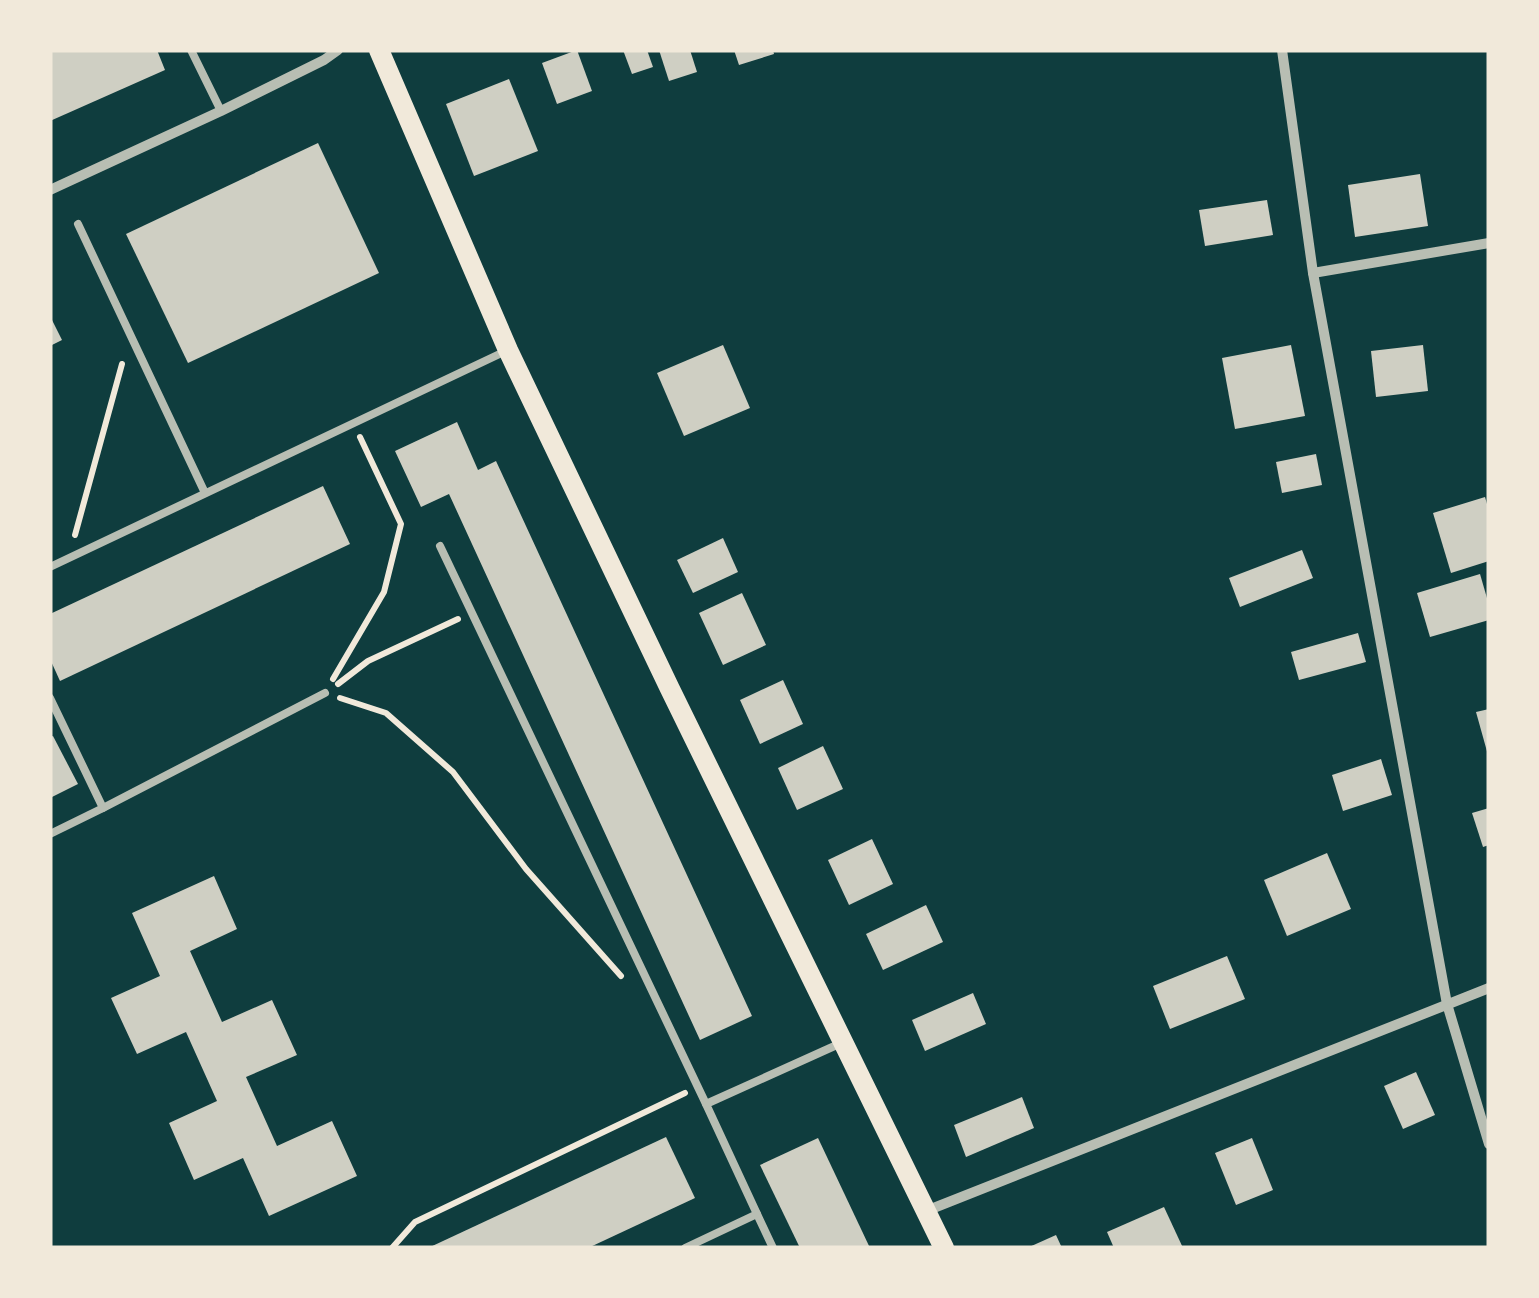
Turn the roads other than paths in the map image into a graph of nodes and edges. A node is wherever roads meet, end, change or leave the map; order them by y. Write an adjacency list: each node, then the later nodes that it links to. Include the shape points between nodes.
1 (191, 50): 5 (lane)
2 (338, 50): 5 (street)
3 (379, 50): 10 (main road)
4 (1282, 50): 9 (street)
5 (221, 111): 6 (street)
6 (50, 190)
7 (78, 224): 11 (lane)
8 (1489, 243): 9 (street)
9 (1313, 273): 19 (street)
10 (508, 350): 11 (lane); 20 (main road)
11 (205, 493): 13 (lane)
12 (440, 546): 21 (lane)
13 (50, 567)
14 (325, 693): 16 (lane)
15 (50, 698): 16 (lane)
16 (103, 808): 17 (lane)
17 (50, 834)
18 (1489, 988): 19 (street)
19 (1447, 1004): 22 (street); 23 (street)
20 (844, 1042): 21 (lane); 23 (main road)
21 (706, 1104): 24 (lane)
22 (1489, 1144)
23 (926, 1211): 27 (main road)
24 (757, 1214): 25 (lane); 26 (lane)
25 (685, 1248)
26 (773, 1248)
27 (944, 1248)

